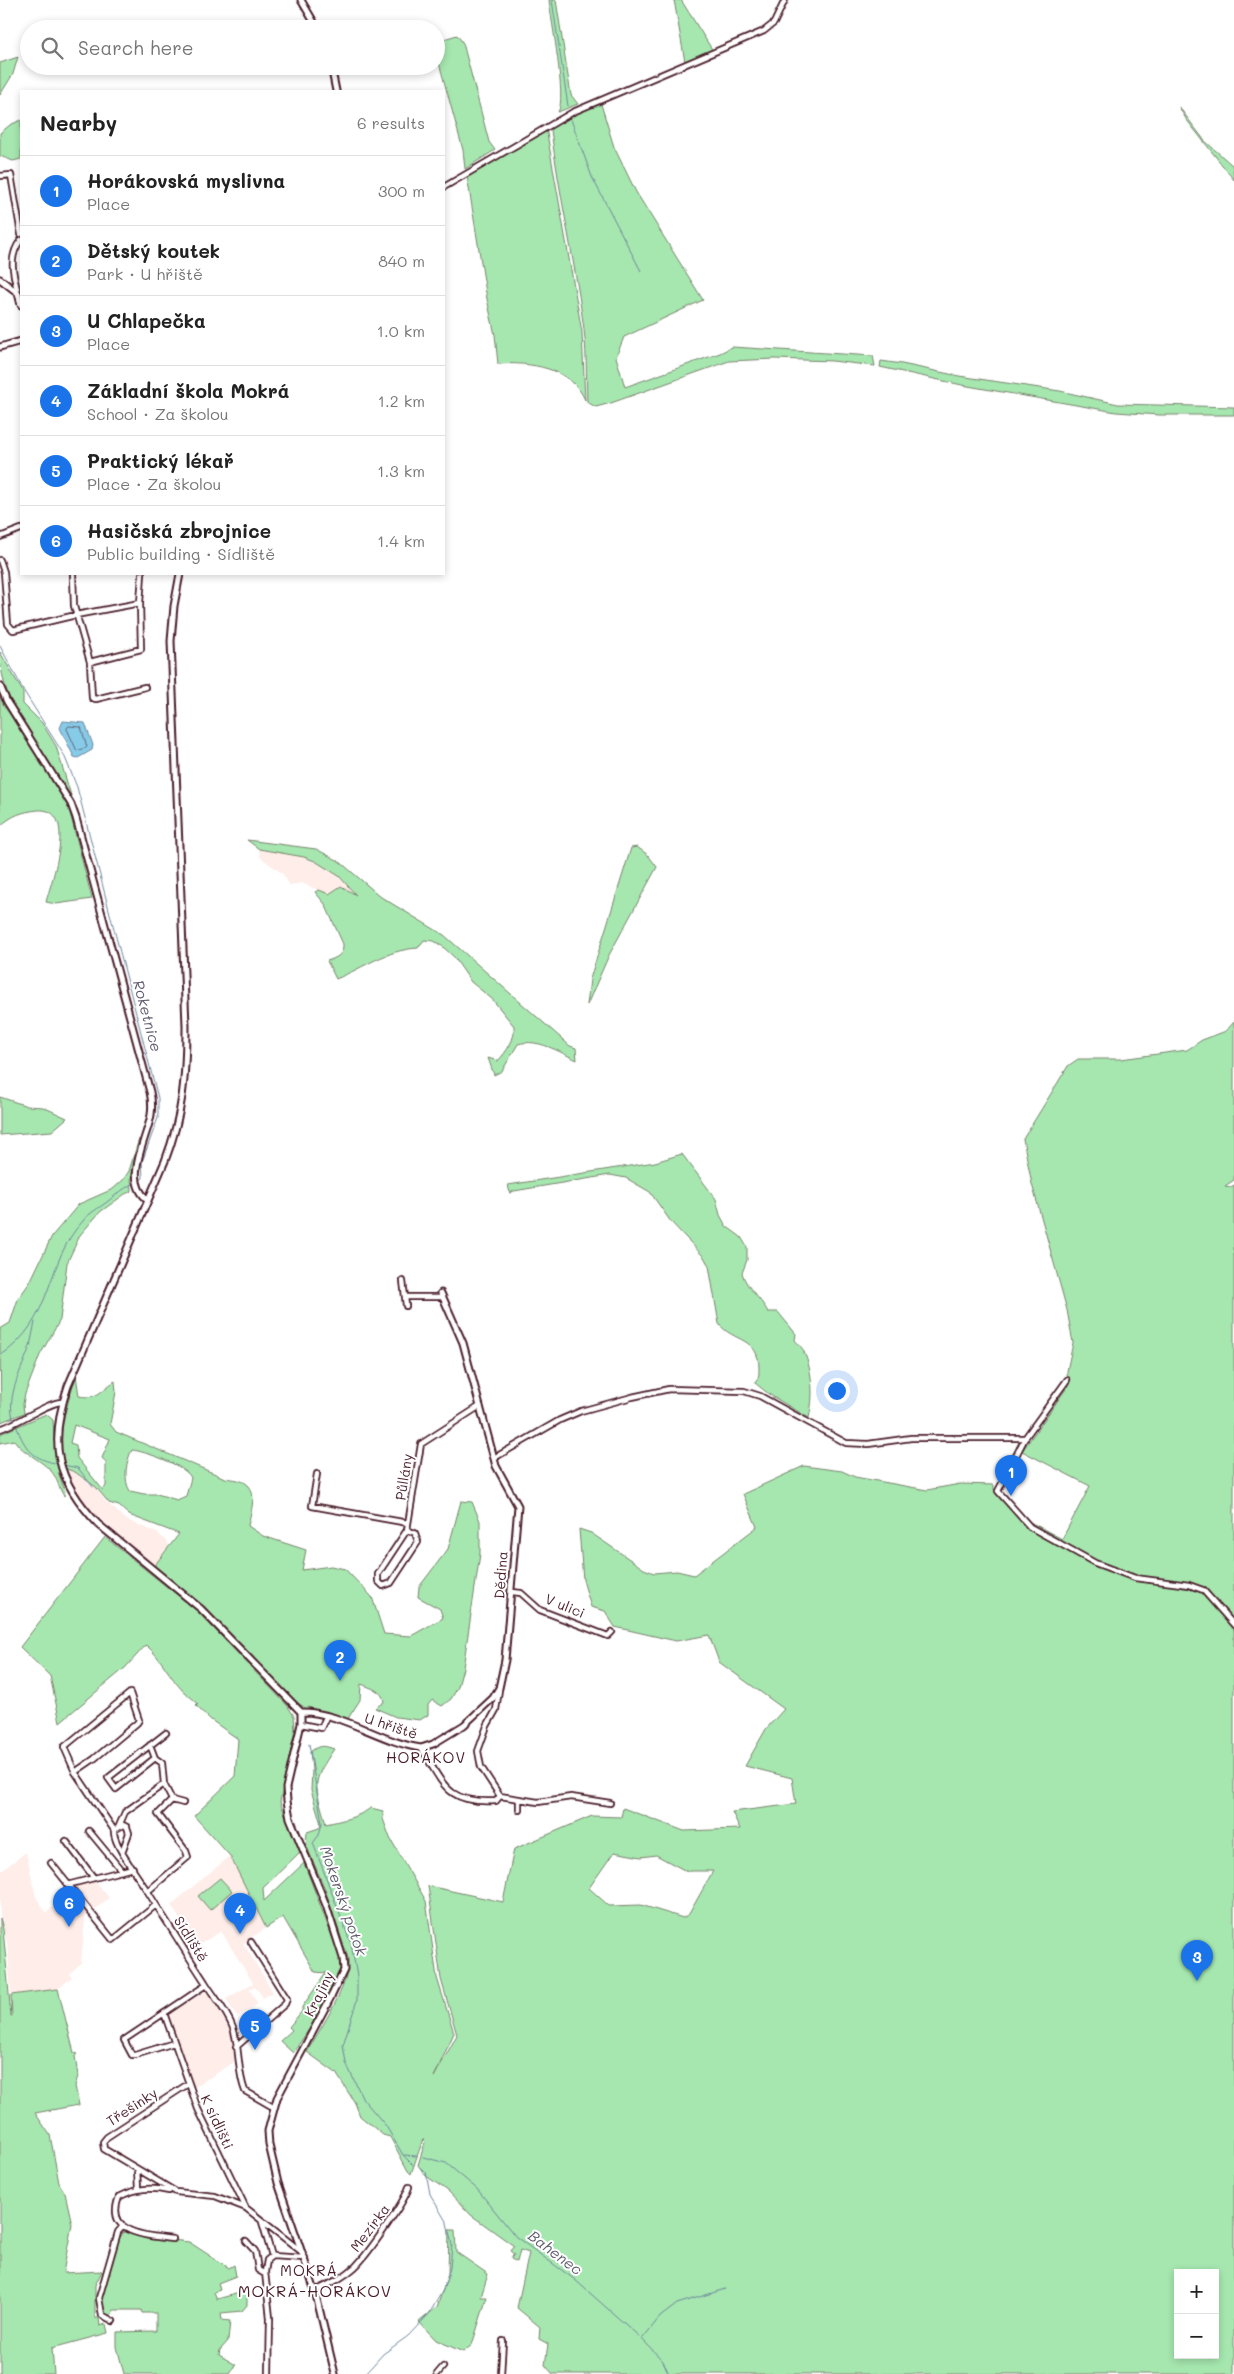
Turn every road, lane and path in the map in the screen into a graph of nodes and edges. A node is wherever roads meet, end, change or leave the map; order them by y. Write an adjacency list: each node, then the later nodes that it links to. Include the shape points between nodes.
1 (301, 0): 3 (street)
2 (785, 0): 7 (street, via 774,23 764,31 573,112)
3 (313, 20)
4 (333, 75): 5 (street)
5 (336, 90)
6 (0, 176): 8 (street, via 11,175)
7 (445, 186)
8 (20, 228)
9 (20, 242): 11 (street, via 12,263)
10 (0, 279): 11 (street)
11 (18, 293): 12 (street)
12 (20, 301)
13 (20, 340): 14 (street)
14 (0, 347)
15 (20, 528): 16 (street)
16 (0, 537)
17 (0, 560): 22 (street, via 8,624 13,630)
18 (73, 575): 22 (street)
19 (142, 575): 21 (street)
20 (180, 575): 26 (street, via 171,641 186,1066 177,1124)
21 (140, 603): 22 (street); 23 (street, via 141,649)
22 (76, 615): 23 (street)
23 (90, 662): 25 (street, via 92,698 96,700)
24 (0, 686): 26 (street, via 71,804 76,818 151,1095 151,1114 138,1157 139,1185)
25 (145, 686)
26 (148, 1200): 32 (street)
27 (404, 1281): 29 (street)
28 (441, 1295): 29 (street); 33 (street, via 463,1343)
29 (405, 1297): 30 (street)
30 (406, 1306)
31 (1067, 1380): 35 (street)
32 (63, 1402): 34 (street, via 49,1404); 45 (street, via 57,1432 60,1464 69,1488 98,1524 201,1609)
33 (480, 1406): 36 (street); 38 (street, Půllány, via 421,1444)
34 (0, 1429)
35 (1025, 1438): 36 (street, via 911,1438 868,1444 846,1443 760,1396 744,1391 669,1389 581,1411); 41 (street, via 998,1492 1030,1527 1095,1563 1135,1578 1203,1590)
36 (494, 1458): 40 (street, Dědina, via 518,1506)
37 (317, 1474): 38 (street, Půllány, via 312,1506)
38 (408, 1523): 39 (street, Půllány)
39 (406, 1530): 39 (street, Půllány, via 378,1574 380,1584 391,1584 418,1542 415,1533)
40 (512, 1592): 42 (street, V ulici, via 521,1593 540,1610 608,1636); 43 (street, Dědina)
41 (1234, 1626)
42 (612, 1632)
43 (499, 1688): 44 (street, Dědina); 54 (street, via 496,1710 478,1751 481,1766)
44 (493, 1698): 50 (street, U hřiště, via 464,1725)
45 (301, 1712): 46 (street, U hřiště); 47 (street, Krajiny)
46 (326, 1717): 47 (street, via 321,1728); 50 (street, U hřiště)
47 (301, 1724): 78 (street, Krajiny, via 286,1802 326,1906 344,1970)
48 (166, 1733): 49 (street)
49 (150, 1745): 51 (street); 51 (street, via 108,1778 116,1789)
50 (421, 1748): 54 (street, via 448,1791 475,1802 496,1801)
51 (156, 1758): 53 (street, via 162,1763)
52 (75, 1772): 52 (street, Sídliště, via 137,1723 130,1693 64,1747); 61 (street, Sídliště)
53 (164, 1784): 56 (street); 60 (street, via 125,1812)
54 (500, 1796): 55 (street)
55 (519, 1799): 58 (street, via 538,1802 571,1797); 59 (street)
56 (172, 1800): 57 (street); 70 (street, via 158,1814 188,1857)
57 (182, 1803)
58 (610, 1803)
59 (519, 1810)
60 (118, 1826): 61 (street); 64 (street, via 125,1826 129,1831)
61 (114, 1830): 64 (street, Sídliště, via 113,1836)
62 (89, 1831): 67 (street)
63 (66, 1841): 68 (street)
64 (122, 1852): 66 (street, Sídliště)
65 (50, 1863): 69 (street)
66 (133, 1868): 67 (street); 70 (street, Sídliště)
67 (122, 1871): 68 (street)
68 (94, 1878): 69 (street)
69 (67, 1885): 71 (street, via 113,1940)
70 (148, 1891): 71 (street, Sídliště)
71 (156, 1905): 73 (street, Sídliště)
72 (252, 1942): 76 (street, via 288,1999)
73 (206, 1985): 74 (street); 76 (street, Sídliště, via 229,2020)
74 (164, 2013): 75 (street, K sídlišti); 75 (street, via 125,2037 125,2043 132,2055)
75 (174, 2043): 77 (street, K sídlišti)
76 (236, 2047): 78 (street, Sídliště, via 245,2091)
77 (188, 2084): 79 (street, Třešinky, via 103,2142 106,2151); 83 (street, K sídlišti)
78 (273, 2107): 88 (street, Krajiny, via 268,2131 271,2160)
79 (137, 2169): 81 (street); 82 (street, Třešinky)
80 (410, 2186): 91 (street, Mezírka, via 402,2204 355,2266)
81 (138, 2189): 82 (street, Třešinky, via 150,2187); 85 (street, via 119,2197 117,2215)
82 (176, 2192): 83 (street, Třešinky, via 215,2196)
83 (246, 2208): 84 (street)
84 (262, 2222): 88 (street); 89 (street)
85 (123, 2226): 86 (street, via 130,2232); 92 (street, via 118,2232 99,2298 102,2315)
86 (173, 2239)
87 (246, 2242): 90 (street, via 255,2251 258,2270)
88 (304, 2255): 89 (street); 91 (street)
89 (272, 2256): 90 (street, via 267,2260)
90 (265, 2274): 95 (street, via 270,2318)
91 (315, 2290): 96 (street)
92 (112, 2321)
93 (504, 2341): 98 (street)
94 (443, 2367): 97 (street)
95 (269, 2374)
96 (335, 2374)
97 (436, 2374)
98 (501, 2374)

